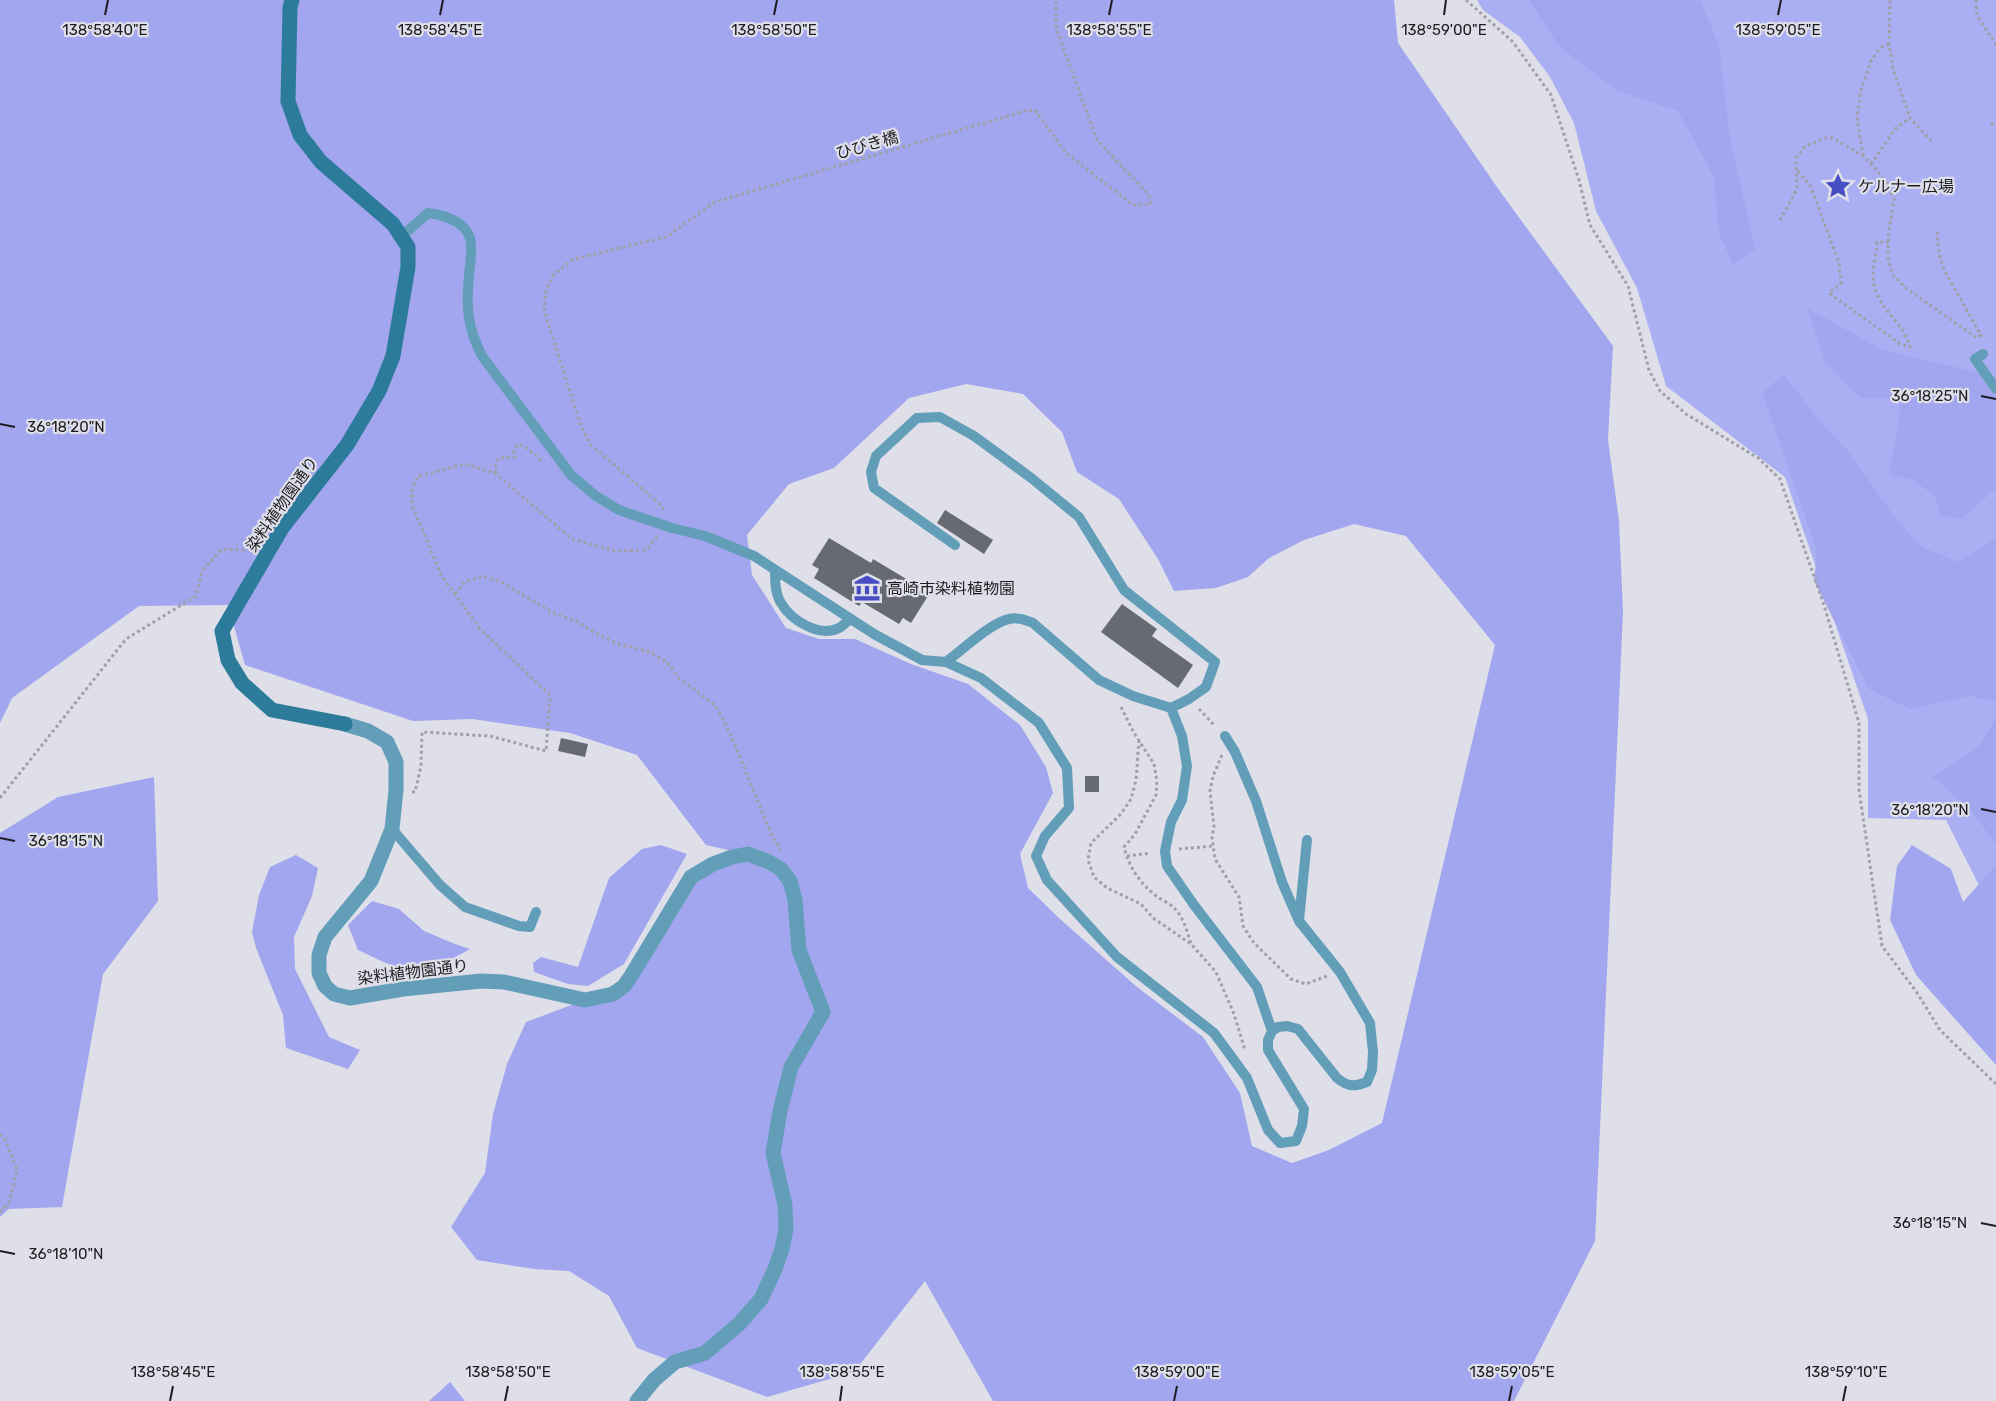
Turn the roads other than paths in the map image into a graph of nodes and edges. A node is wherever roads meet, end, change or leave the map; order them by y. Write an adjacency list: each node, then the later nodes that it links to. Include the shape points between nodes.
1 (292, 0): 2 (street, via 288,101 300,135 321,162)
2 (402, 236): 6 (lane, via 428,213 460,224 470,237 468,311 472,337 571,475 619,510 705,536 754,556); 11 (street, 染料植物園通り, via 408,247 408,267 393,356 379,391 347,444 282,528 222,631 228,660 242,683 272,710 345,724 387,742 396,762)
3 (1983, 354): 4 (lane, via 1976,359)
4 (1996, 388)
5 (956, 545): 9 (lane, via 874,488 876,456 917,418 940,417 974,436 1079,517 1124,590 1215,662 1206,687)
6 (775, 570): 7 (lane); 7 (lane, via 781,603 808,627 838,628)
7 (850, 619): 8 (lane, via 922,660)
8 (946, 662): 9 (lane, via 986,631 1008,619 1019,618 1033,623 1099,680); 15 (lane, via 981,678 1039,723 1067,768 1069,808 1045,836 1036,856 1047,880 1117,957 1214,1033 1246,1078 1268,1130 1280,1143 1296,1141 1304,1109 1268,1050)
9 (1171, 708): 15 (lane, via 1182,736 1187,766 1182,800 1171,822 1165,851 1167,866 1257,987)
10 (1227, 740): 14 (lane, via 1256,801)
11 (392, 829): 13 (lane, via 440,885 465,907 530,927); 16 (street, 染料植物園通り, via 371,881 325,937 319,973 334,994 350,998 481,981 504,982 585,1000 612,994 632,976 691,877 722,861 748,854 781,869 790,881 799,950 823,1012 791,1067 780,1111 773,1153 785,1205 782,1249 760,1299 740,1324 705,1353 675,1362)
12 (1307, 840): 14 (lane)
13 (536, 912)
14 (1299, 921): 15 (lane, via 1340,972 1370,1023 1374,1052 1367,1082 1355,1087 1337,1078 1298,1029 1287,1026)
15 (1272, 1031)
16 (637, 1401)

